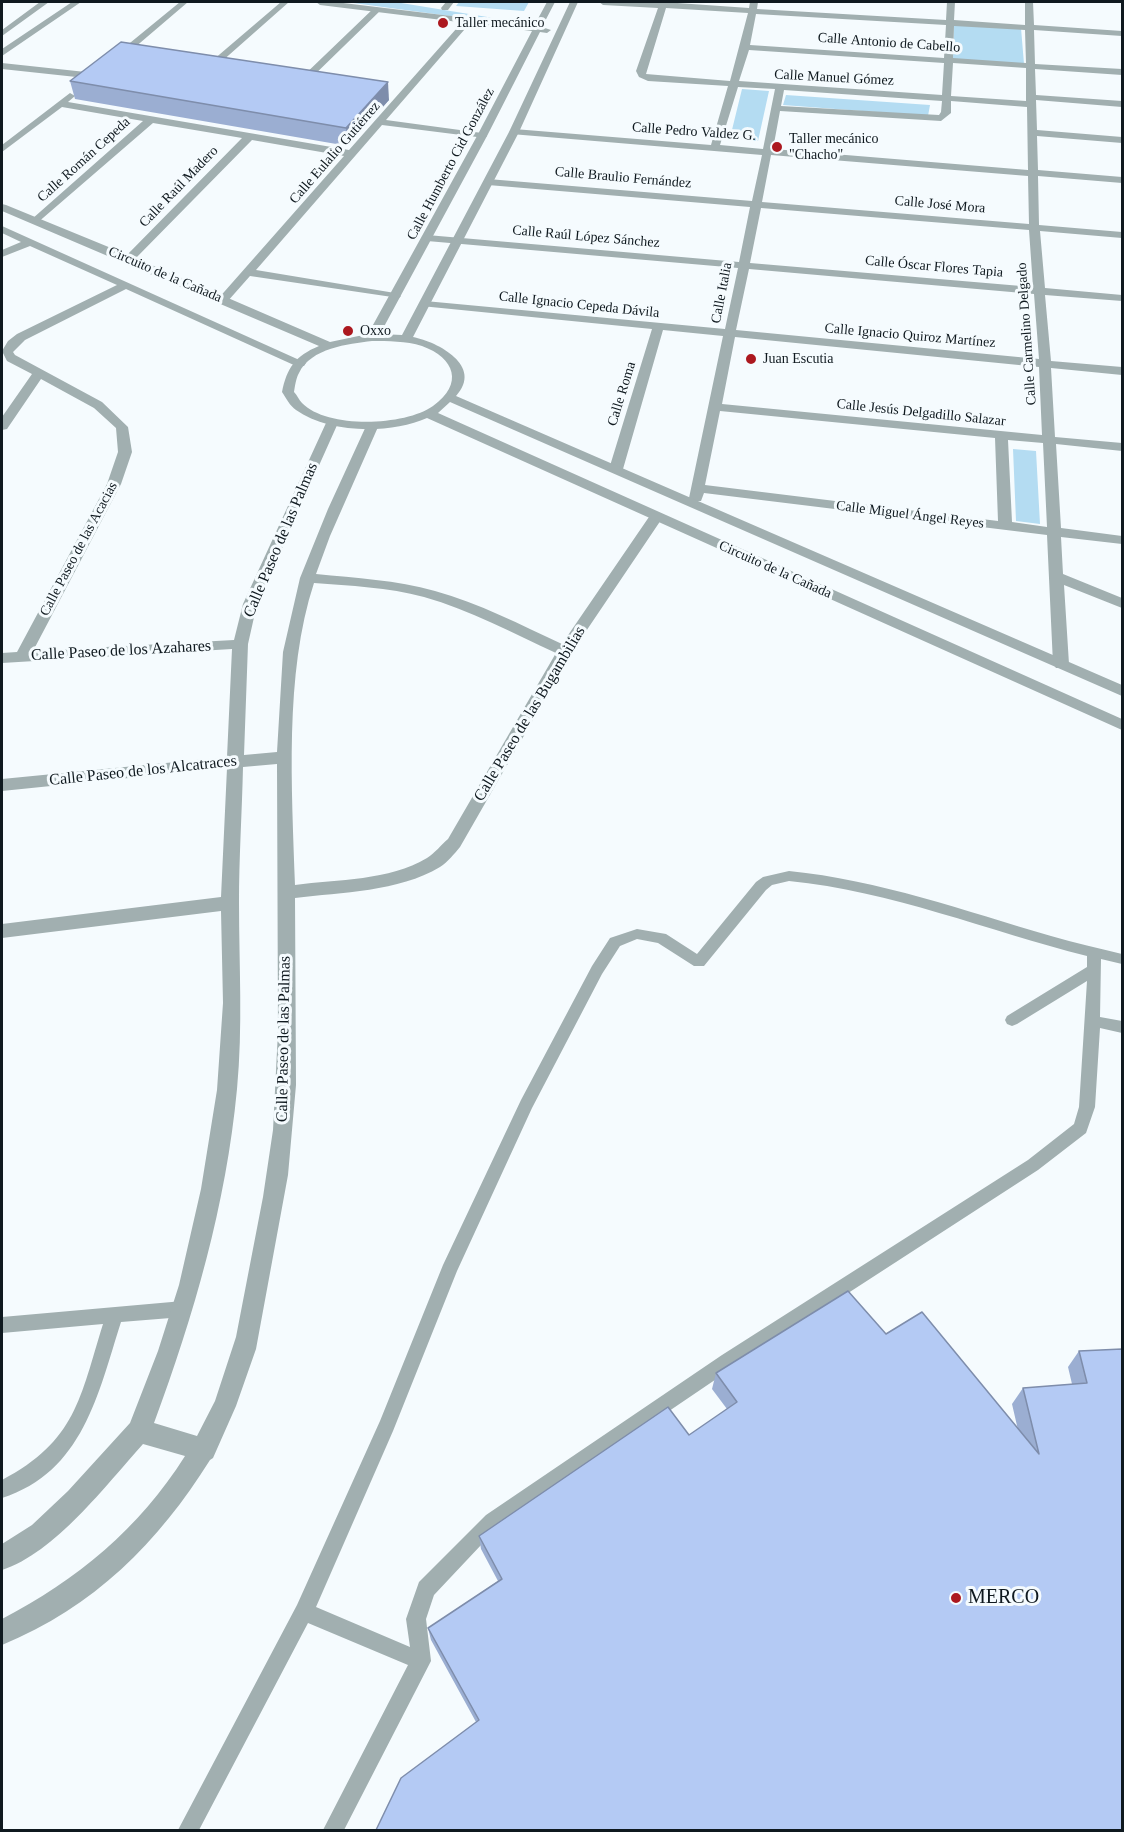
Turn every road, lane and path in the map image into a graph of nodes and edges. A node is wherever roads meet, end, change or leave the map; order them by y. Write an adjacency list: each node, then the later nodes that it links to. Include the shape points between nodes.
1 (45, 2): 26 (street)
2 (77, 2): 28 (street)
3 (184, 2): 29 (street)
4 (285, 2): 37 (street)
5 (320, 2): 15 (street)
6 (551, 2): 23 (street, Calle Humberto Cid González)
7 (574, 2): 24 (street, Calle Humberto Cid González)
8 (603, 2): 11 (street)
9 (1029, 2): 20 (street, Calle Carmelino Delgado)
10 (448, 4): 12 (street); 16 (street)
11 (663, 5): 13 (street); 45 (street, Calle Manuel Gómez, via 642,75 658,80)
12 (434, 6)
13 (753, 6): 22 (street); 27 (street)
14 (951, 6): 17 (street); 18 (street); 22 (street)
15 (378, 9): 21 (street); 42 (street)
16 (456, 9)
17 (940, 10)
18 (962, 12)
19 (478, 13): 23 (street)
20 (1030, 18): 22 (street); 25 (street); 33 (street, Calle Carmelino Delgado)
21 (467, 22): 23 (street); 55 (street, Calle Eulalio Gutiérrez, via 396,96)
22 (950, 22): 31 (street)
23 (538, 28): 24 (street); 48 (street, Calle Humberto Cid González)
24 (560, 33): 48 (street, Calle Humberto Cid González)
25 (1122, 33)
26 (2, 34)
27 (745, 47): 31 (street, Calle Antonio de Cabello); 45 (street)
28 (4, 51)
29 (122, 54): 30 (street); 32 (street)
30 (133, 56)
31 (949, 60): 33 (street, Calle Antonio de Cabello); 49 (street)
32 (113, 61)
33 (1031, 65): 39 (street, Calle Antonio de Cabello); 50 (street, Calle Carmelino Delgado)
34 (2, 66): 40 (street)
35 (198, 66): 37 (street)
36 (104, 68): 40 (street)
37 (209, 68): 38 (street)
38 (220, 70)
39 (1122, 72)
40 (95, 76): 43 (street)
41 (291, 80): 42 (street)
42 (302, 82): 44 (street)
43 (86, 83)
44 (313, 84)
45 (732, 85): 46 (street, Calle Manuel Gómez); 61 (street)
46 (780, 88): 49 (street, Calle Manuel Gómez); 53 (street, Calle Italia)
47 (77, 90): 51 (street)
48 (518, 94): 56 (street, Calle Humberto Cid González); 59 (street, Calle Humberto Cid González)
49 (947, 99): 50 (street, Calle Manuel Gómez); 53 (street, via 945,116 928,119)
50 (1030, 100): 52 (street, Calle Manuel Gómez); 57 (street, Calle Carmelino Delgado)
51 (60, 104): 54 (street); 62 (street)
52 (1122, 104)
53 (775, 108): 63 (street, Calle Italia)
54 (151, 119): 58 (street); 70 (street, Calle Román Cepeda)
55 (380, 122): 59 (street); 64 (street, Calle Eulalio Gutiérrez)
56 (514, 132): 61 (street, Calle Pedro Valdez G.); 67 (street, Calle Humberto Cid González)
57 (1032, 133): 60 (street); 65 (street, Calle Carmelino Delgado)
58 (250, 136): 64 (street); 78 (street, Calle Raúl Madero)
59 (482, 136): 74 (street, Calle Humberto Cid González)
60 (1122, 140)
61 (715, 146): 63 (street, Calle Pedro Valdez G.)
62 (2, 149)
63 (767, 151): 65 (street, Calle Pedro Valdez G.); 68 (street, Calle Italia)
64 (352, 154): 80 (street, Calle Eulalio Gutiérrez)
65 (1034, 172): 66 (street, Calle Pedro Valdez G.); 71 (street, Calle Carmelino Delgado)
66 (1122, 180)
67 (488, 182): 68 (street, Calle Braulio Fernández); 75 (street, Calle Humberto Cid González)
68 (756, 205): 71 (street, Calle José Mora); 79 (street, Calle Italia)
69 (2, 207): 70 (street, Circuito de la Cañada)
70 (36, 221): 78 (street, Circuito de la Cañada)
71 (1034, 228): 73 (street, Calle José Mora); 82 (street, Calle Carmelino Delgado)
72 (2, 229): 76 (street, Circuito de la Cañada)
73 (1122, 235)
74 (427, 238): 75 (street, Calle Raúl López Sánchez); 83 (street, Calle Humberto Cid González)
75 (457, 241): 79 (street, Calle Raúl López Sánchez); 86 (street, Calle Humberto Cid González)
76 (30, 242): 77 (street); 81 (street, Circuito de la Cañada)
77 (2, 254)
78 (129, 259): 85 (street, Circuito de la Cañada)
79 (743, 266): 82 (street, Calle Óscar Flores Tapia); 88 (street, Calle Italia)
80 (249, 272): 83 (street); 85 (street, Calle Eulalio Gutiérrez)
81 (126, 285): 92 (street, Circuito de la Cañada); 95 (street, Calle Paseo de las Acacias, via 12,344 7,351 11,358)
82 (1038, 292): 84 (street, Calle Óscar Flores Tapia); 93 (street, Calle Carmelino Delgado)
83 (395, 296): 89 (street, Calle Humberto Cid González)
84 (1122, 298)
85 (223, 300): 91 (street, Circuito de la Cañada)
86 (425, 304): 87 (street, Calle Ignacio Cepeda Dávila); 90 (street, Calle Humberto Cid González)
87 (658, 328): 88 (street, Calle Ignacio Cepeda Dávila); 105 (street, Calle Roma)
88 (730, 334): 93 (street, Calle Ignacio Quiroz Martínez); 97 (street, Calle Italia)
89 (372, 337): 90 (street); 91 (street)
90 (406, 339): 96 (street, via 429,345 448,356 458,368 459,383)
91 (329, 346): 92 (street)
92 (300, 363): 99 (street, via 290,376 288,390 295,403 310,415)
93 (1045, 364): 94 (street, Calle Ignacio Quiroz Martínez); 103 (street, Calle Carmelino Delgado)
94 (1122, 371)
95 (38, 374): 100 (street); 117 (street, Calle Paseo de las Acacias, via 98,405 122,427 125,452 114,484)
96 (451, 398): 98 (street); 105 (street, Circuito de la Cañada)
97 (716, 407): 102 (street, Calle Jesús Delgadillo Salazar); 106 (street, Calle Italia)
98 (429, 414): 101 (street); 108 (street, Circuito de la Cañada)
99 (332, 423): 101 (street); 115 (street, Calle Paseo de las Palmas, via 250,604)
100 (2, 426)
101 (372, 427): 113 (street, Calle Paseo de las Palmas)
102 (1001, 436): 103 (street, Calle Jesús Delgadillo Salazar); 109 (street)
103 (1049, 440): 104 (street, Calle Jesús Delgadillo Salazar); 110 (street, Calle Carmelino Delgado)
104 (1122, 447)
105 (616, 469): 107 (street, Circuito de la Cañada)
106 (699, 488): 107 (street, Calle Italia); 109 (street, Calle Miguel Ángel Reyes)
107 (695, 503): 119 (street, Circuito de la Cañada)
108 (656, 517): 116 (street, Calle Paseo de las Bugambilias); 121 (street, Circuito de la Cañada)
109 (1005, 527): 110 (street, Calle Miguel Ángel Reyes)
110 (1054, 533): 111 (street, Calle Miguel Ángel Reyes); 112 (street, Calle Carmelino Delgado)
111 (1122, 540)
112 (1057, 577): 114 (street); 119 (street, Calle Carmelino Delgado)
113 (307, 578): 116 (street, via 428,594); 122 (street, Calle Paseo de las Palmas, via 291,651)
114 (1122, 603)
115 (240, 644): 117 (street, Calle Paseo de los Azahares); 123 (street, Calle Paseo de las Palmas)
116 (565, 651): 125 (street, Calle Paseo de las Bugambilias, via 454,843 432,864 381,880)
117 (22, 657): 118 (street, Calle Paseo de los Azahares)
118 (2, 658)
119 (1061, 664): 120 (street, Circuito de la Cañada)
120 (1122, 691)
121 (1122, 725)
122 (285, 757): 123 (street, Calle Paseo de los Alcatraces); 125 (street, Calle Paseo de las Palmas)
123 (234, 762): 124 (street, Calle Paseo de los Alcatraces); 126 (street, Calle Paseo de las Palmas)
124 (2, 785)
125 (285, 893): 138 (street, Calle Paseo de las Palmas, via 286,1086 278,1182 241,1360)
126 (230, 903): 127 (street); 134 (street, Calle Paseo de las Palmas, via 232,1003 227,1090 211,1189)
127 (2, 931)
128 (1094, 952): 129 (lane); 130 (lane); 141 (lane, via 831,880 797,876 777,878 761,886 699,962 649,934 615,942 525,1104 449,1270 387,1425)
129 (1122, 959)
130 (1094, 970): 131 (lane); 132 (lane)
131 (1012, 1020)
132 (1094, 1021): 133 (lane); 143 (lane, via 1087,1107 1081,1128 1033,1165 728,1361 492,1521 426,1589 416,1619)
133 (1122, 1027)
134 (183, 1309): 135 (lane); 137 (street, Calle Paseo de las Palmas)
135 (115, 1314): 136 (lane); 139 (lane, via 70,1437 51,1458)
136 (2, 1325)
137 (139, 1431): 138 (street); 140 (street, Calle Paseo de las Palmas, via 77,1500 40,1534)
138 (205, 1450): 142 (street, Calle Paseo de las Palmas, via 164,1509 125,1552 76,1589)
139 (2, 1489)
140 (2, 1558)
141 (304, 1612): 143 (lane); 144 (lane)
142 (2, 1632)
143 (421, 1661): 145 (lane)
144 (188, 1830)
145 (333, 1830)

